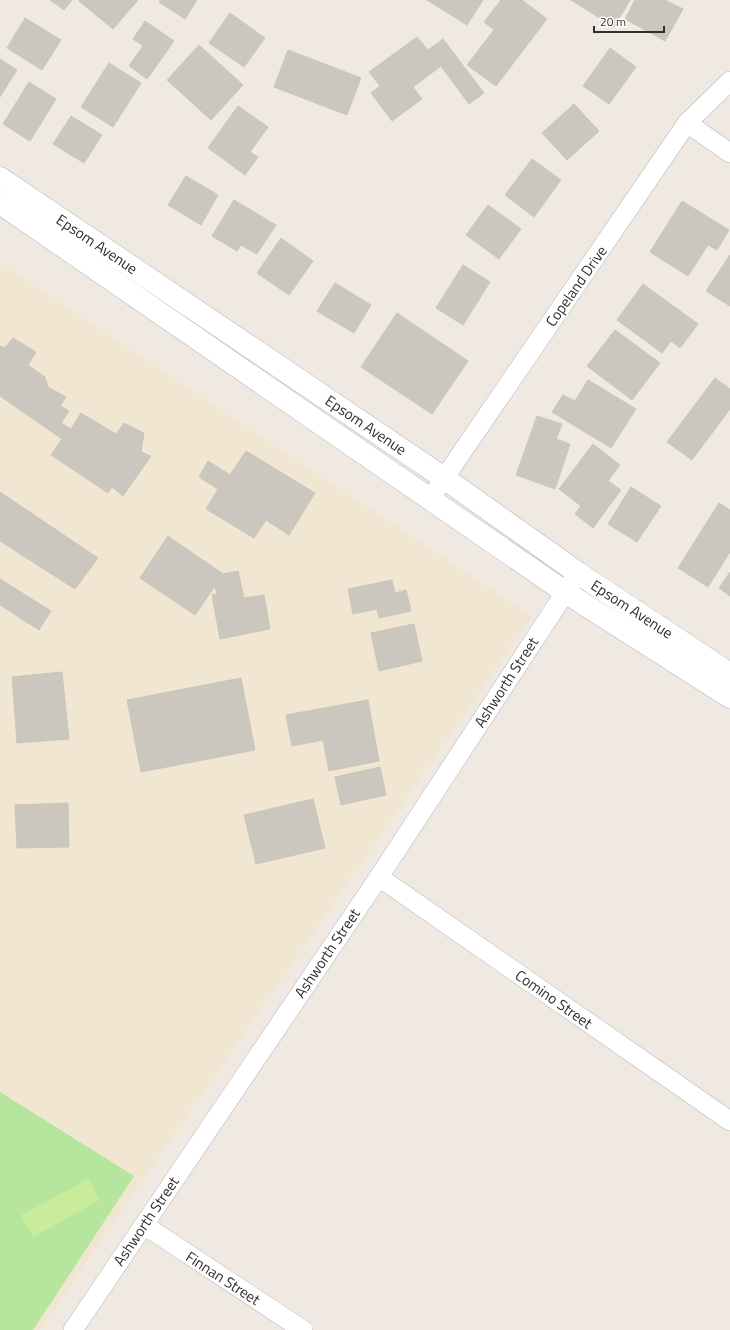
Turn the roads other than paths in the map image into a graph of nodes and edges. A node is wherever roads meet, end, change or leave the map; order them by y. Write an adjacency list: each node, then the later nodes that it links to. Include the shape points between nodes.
1 (730, 81): 2 (street, Copeland Drive)
2 (687, 123): 3 (street); 6 (street, Copeland Drive)
3 (730, 153)
4 (0, 178): 6 (street, Epsom Avenue)
5 (0, 203): 7 (street, Epsom Avenue)
6 (444, 478): 7 (street, Copeland Drive); 8 (street, Epsom Avenue)
7 (430, 499): 9 (street, Epsom Avenue)
8 (578, 573): 9 (street, Ashworth Street); 10 (street, Epsom Avenue)
9 (565, 592): 11 (street, Epsom Avenue); 12 (street, Ashworth Street)
10 (730, 674)
11 (730, 697)
12 (379, 876): 13 (street, Comino Street); 14 (street, Ashworth Street)
13 (730, 1121)
14 (144, 1225): 15 (street, Ashworth Street); 16 (street, Finnan Street)
15 (73, 1330)
16 (303, 1330)

